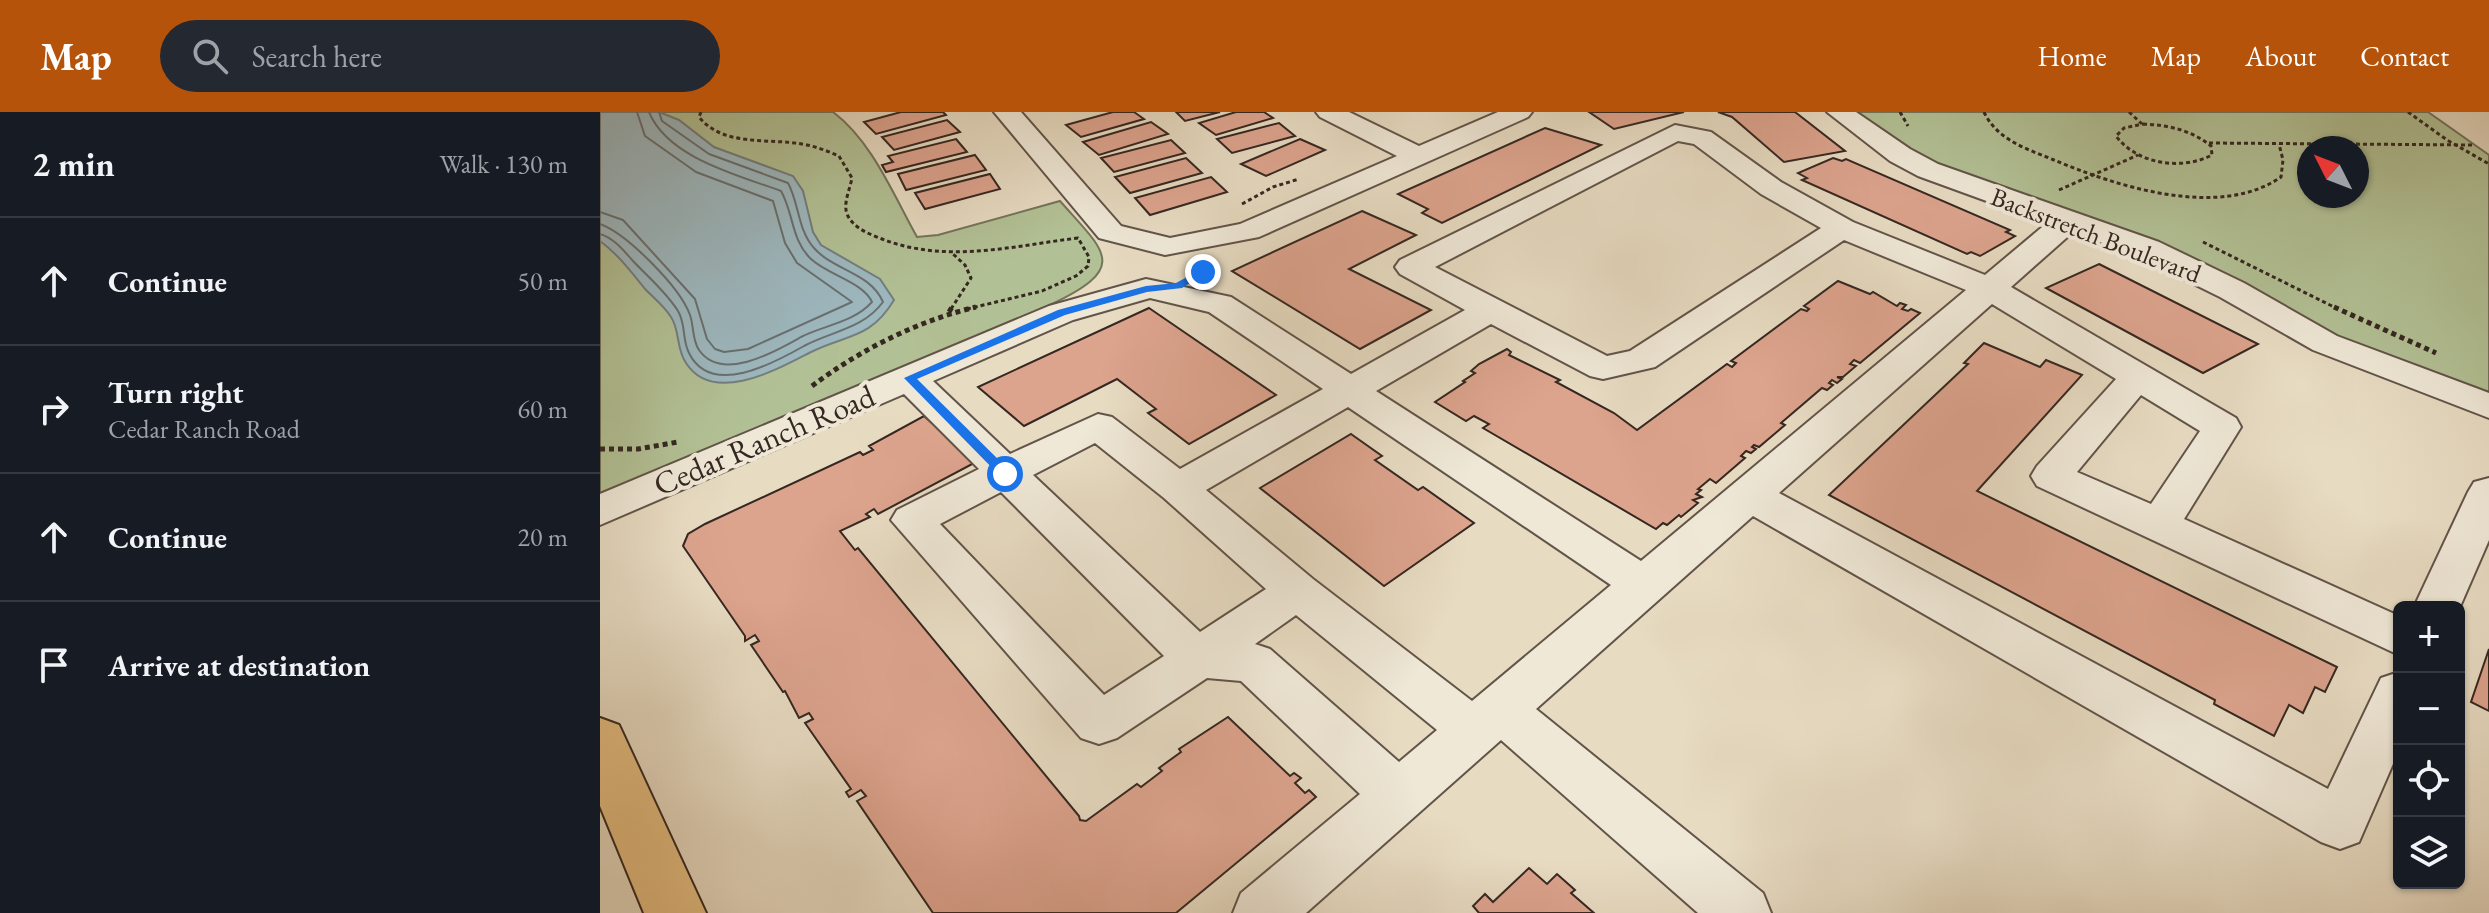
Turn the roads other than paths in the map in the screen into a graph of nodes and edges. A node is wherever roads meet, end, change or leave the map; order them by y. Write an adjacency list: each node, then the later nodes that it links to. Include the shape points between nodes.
1 (1007, 112): 9 (street)
2 (1329, 112): 5 (street)
3 (1519, 112): 5 (street)
4 (1840, 112): 6 (street, Backstretch Boulevard, via 1928,170)
5 (1418, 156): 8 (street)
6 (2072, 207): 13 (street); 18 (street, Backstretch Boulevard, via 2325,343)
7 (1842, 228): 13 (street); 14 (street, via 1642,359 1603,368); 14 (street, via 1771,188 1702,138 1675,133 1411,267)
8 (1248, 231): 10 (street); 11 (street)
9 (1110, 232): 10 (street); 12 (street)
10 (1172, 246): 11 (street, via 1202,252); 12 (street, Cedar Ranch Road, via 1140,253)
11 (1211, 275): 12 (street, via 1169,295); 17 (street)
12 (1137, 278): 16 (street, Cedar Ranch Road)
13 (1989, 288): 15 (street); 21 (street)
14 (1490, 310): 17 (street)
15 (2138, 376): 24 (street, via 2222,427); 24 (street, via 2051,476)
16 (909, 378): 19 (street); 23 (street, Cedar Ranch Road)
17 (1349, 390): 20 (street); 25 (street)
18 (2489, 406)
19 (1005, 474): 20 (street, via 1098,426); 29 (street); 29 (street, via 912,520 1099,723)
20 (1178, 488): 26 (street)
21 (1749, 495): 25 (street); 30 (street, via 2340,824)
22 (2487, 503): 27 (street)
23 (600, 510)
24 (2159, 525): 28 (street)
25 (1644, 585): 31 (street)
26 (1297, 591): 29 (street); 31 (street)
27 (2440, 601)
28 (2393, 634)
29 (1196, 658): 33 (street, via 1253,663)
30 (2393, 705)
31 (1487, 720): 33 (street); 36 (street)
32 (600, 741): 35 (main road)
33 (1399, 796): 34 (street)
34 (1269, 911)
35 (675, 913)
36 (1742, 913)

